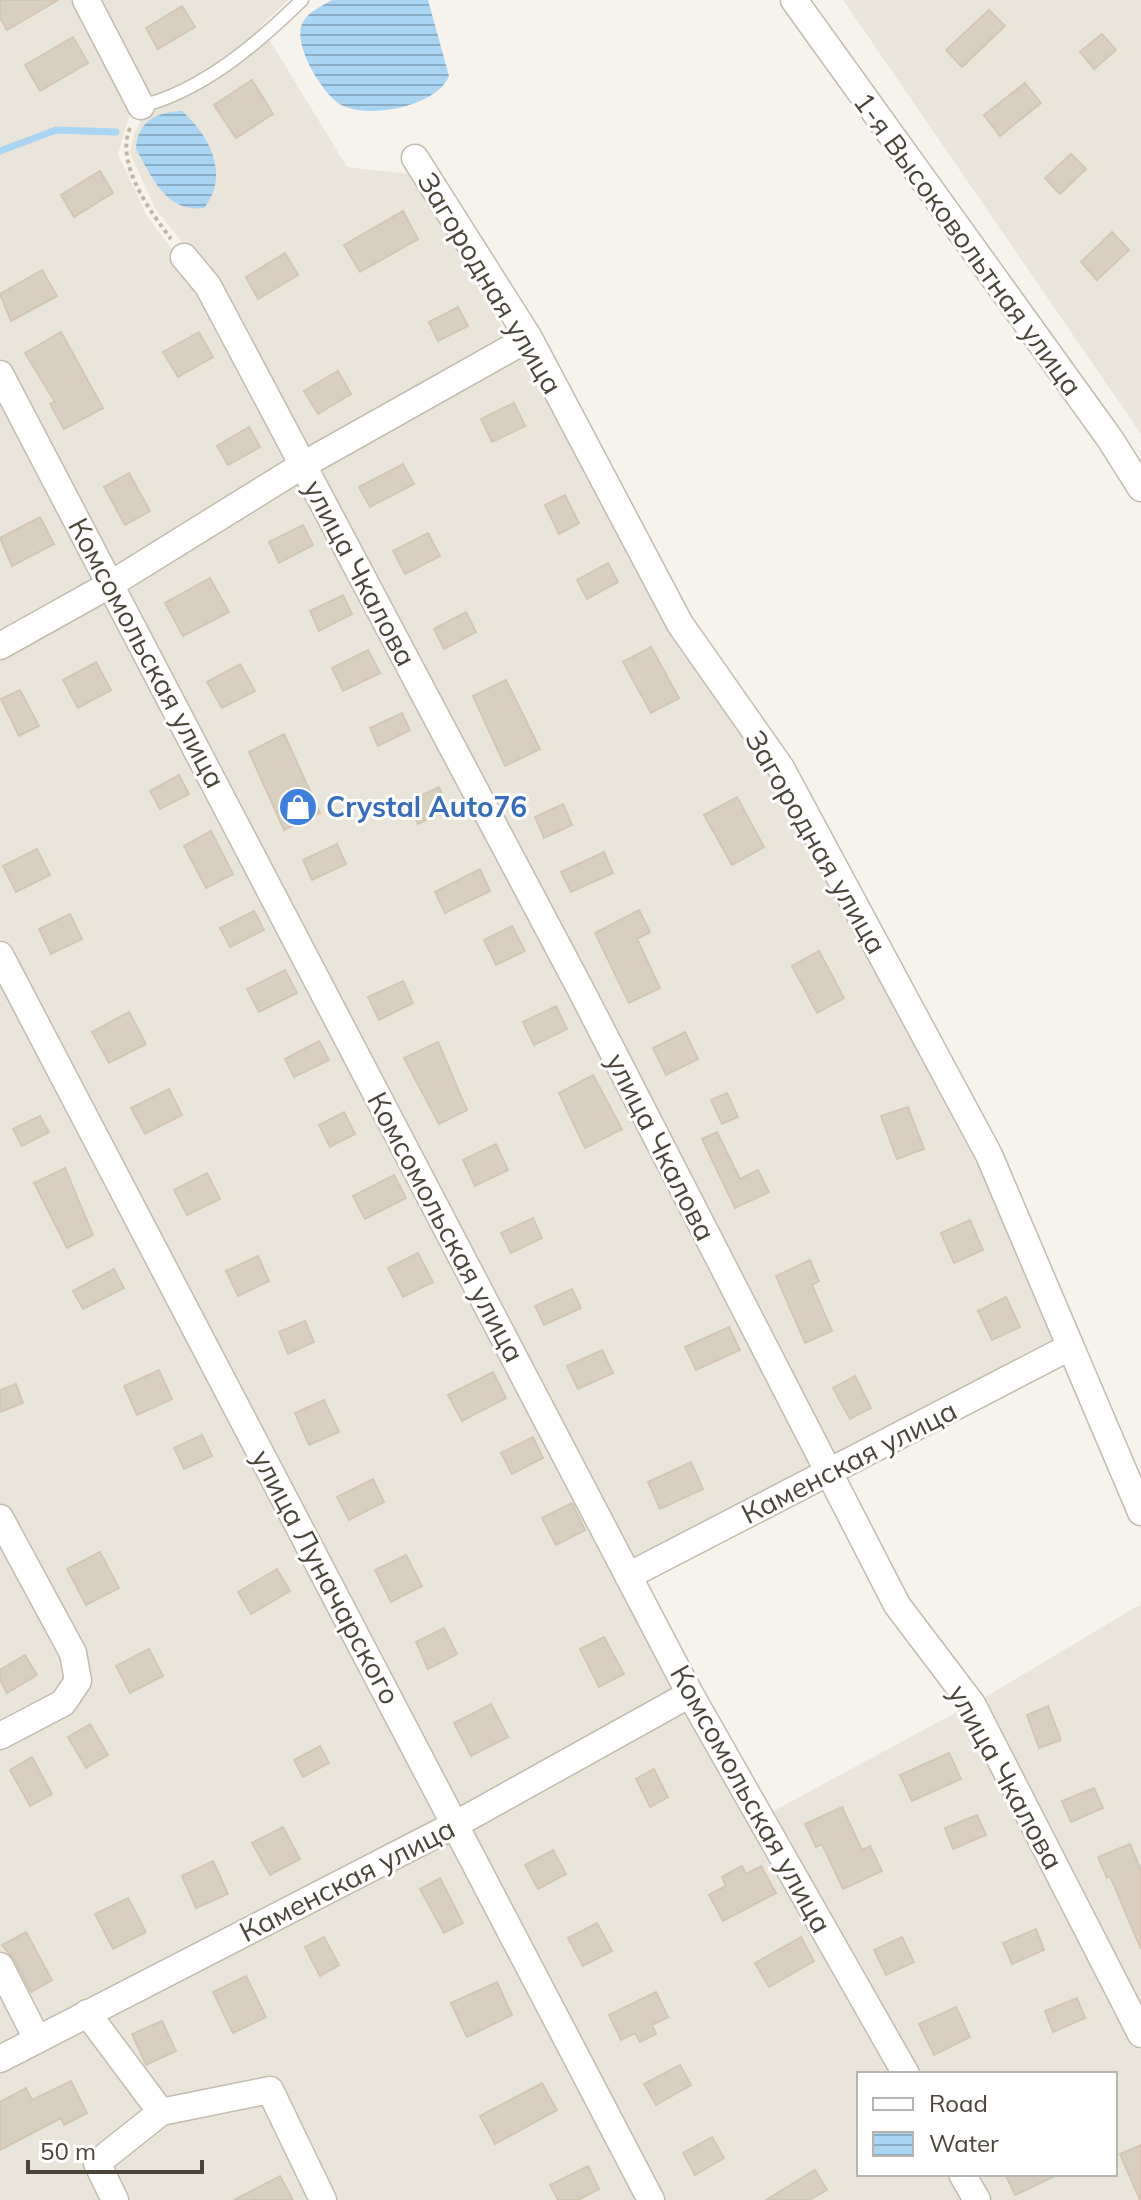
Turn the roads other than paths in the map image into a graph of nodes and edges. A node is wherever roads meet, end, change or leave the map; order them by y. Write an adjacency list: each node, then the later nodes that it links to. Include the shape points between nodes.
1 (86, 0): 4 (street)
2 (302, 0): 4 (lane, via 219,70 169,99)
3 (794, 0): 10 (street, 1-я Высоковольтная улица)
4 (141, 106)
5 (415, 158): 7 (street, Загородная улица)
6 (184, 257): 9 (street, улица Чкалова, via 208,286)
7 (529, 338): 9 (street); 14 (street, Загородная улица, via 680,624 781,768 989,1155)
8 (0, 374): 11 (street, Комсомольская улица)
9 (303, 465): 11 (street); 15 (street, улица Чкалова)
10 (1141, 488)
11 (111, 584): 12 (street); 18 (street, Комсомольская улица)
12 (0, 646)
13 (0, 955): 21 (street, улица Луначарского)
14 (1070, 1347): 15 (street, Каменская улица); 16 (street, Загородная улица)
15 (829, 1474): 18 (street, Каменская улица); 24 (street, улица Чкалова, via 897,1605 972,1704)
16 (1141, 1512)
17 (0, 1518): 20 (street, via 73,1653 78,1681 63,1703)
18 (628, 1576): 19 (street, Комсомольская улица)
19 (690, 1694): 21 (street, Каменская улица); 27 (street, Комсомольская улица)
20 (0, 1736)
21 (458, 1823): 23 (street, Каменская улица); 32 (street, улица Луначарского)
22 (0, 1966): 25 (street)
23 (87, 2013): 25 (street, Каменская улица); 28 (street)
24 (1141, 2034)
25 (37, 2039): 26 (street, Каменская улица)
26 (0, 2059)
27 (905, 2072)
28 (161, 2112): 30 (street, via 97,2163); 31 (street, via 270,2090)
29 (963, 2176): 33 (street)
30 (115, 2200)
31 (323, 2200)
32 (651, 2200)
33 (977, 2200)

